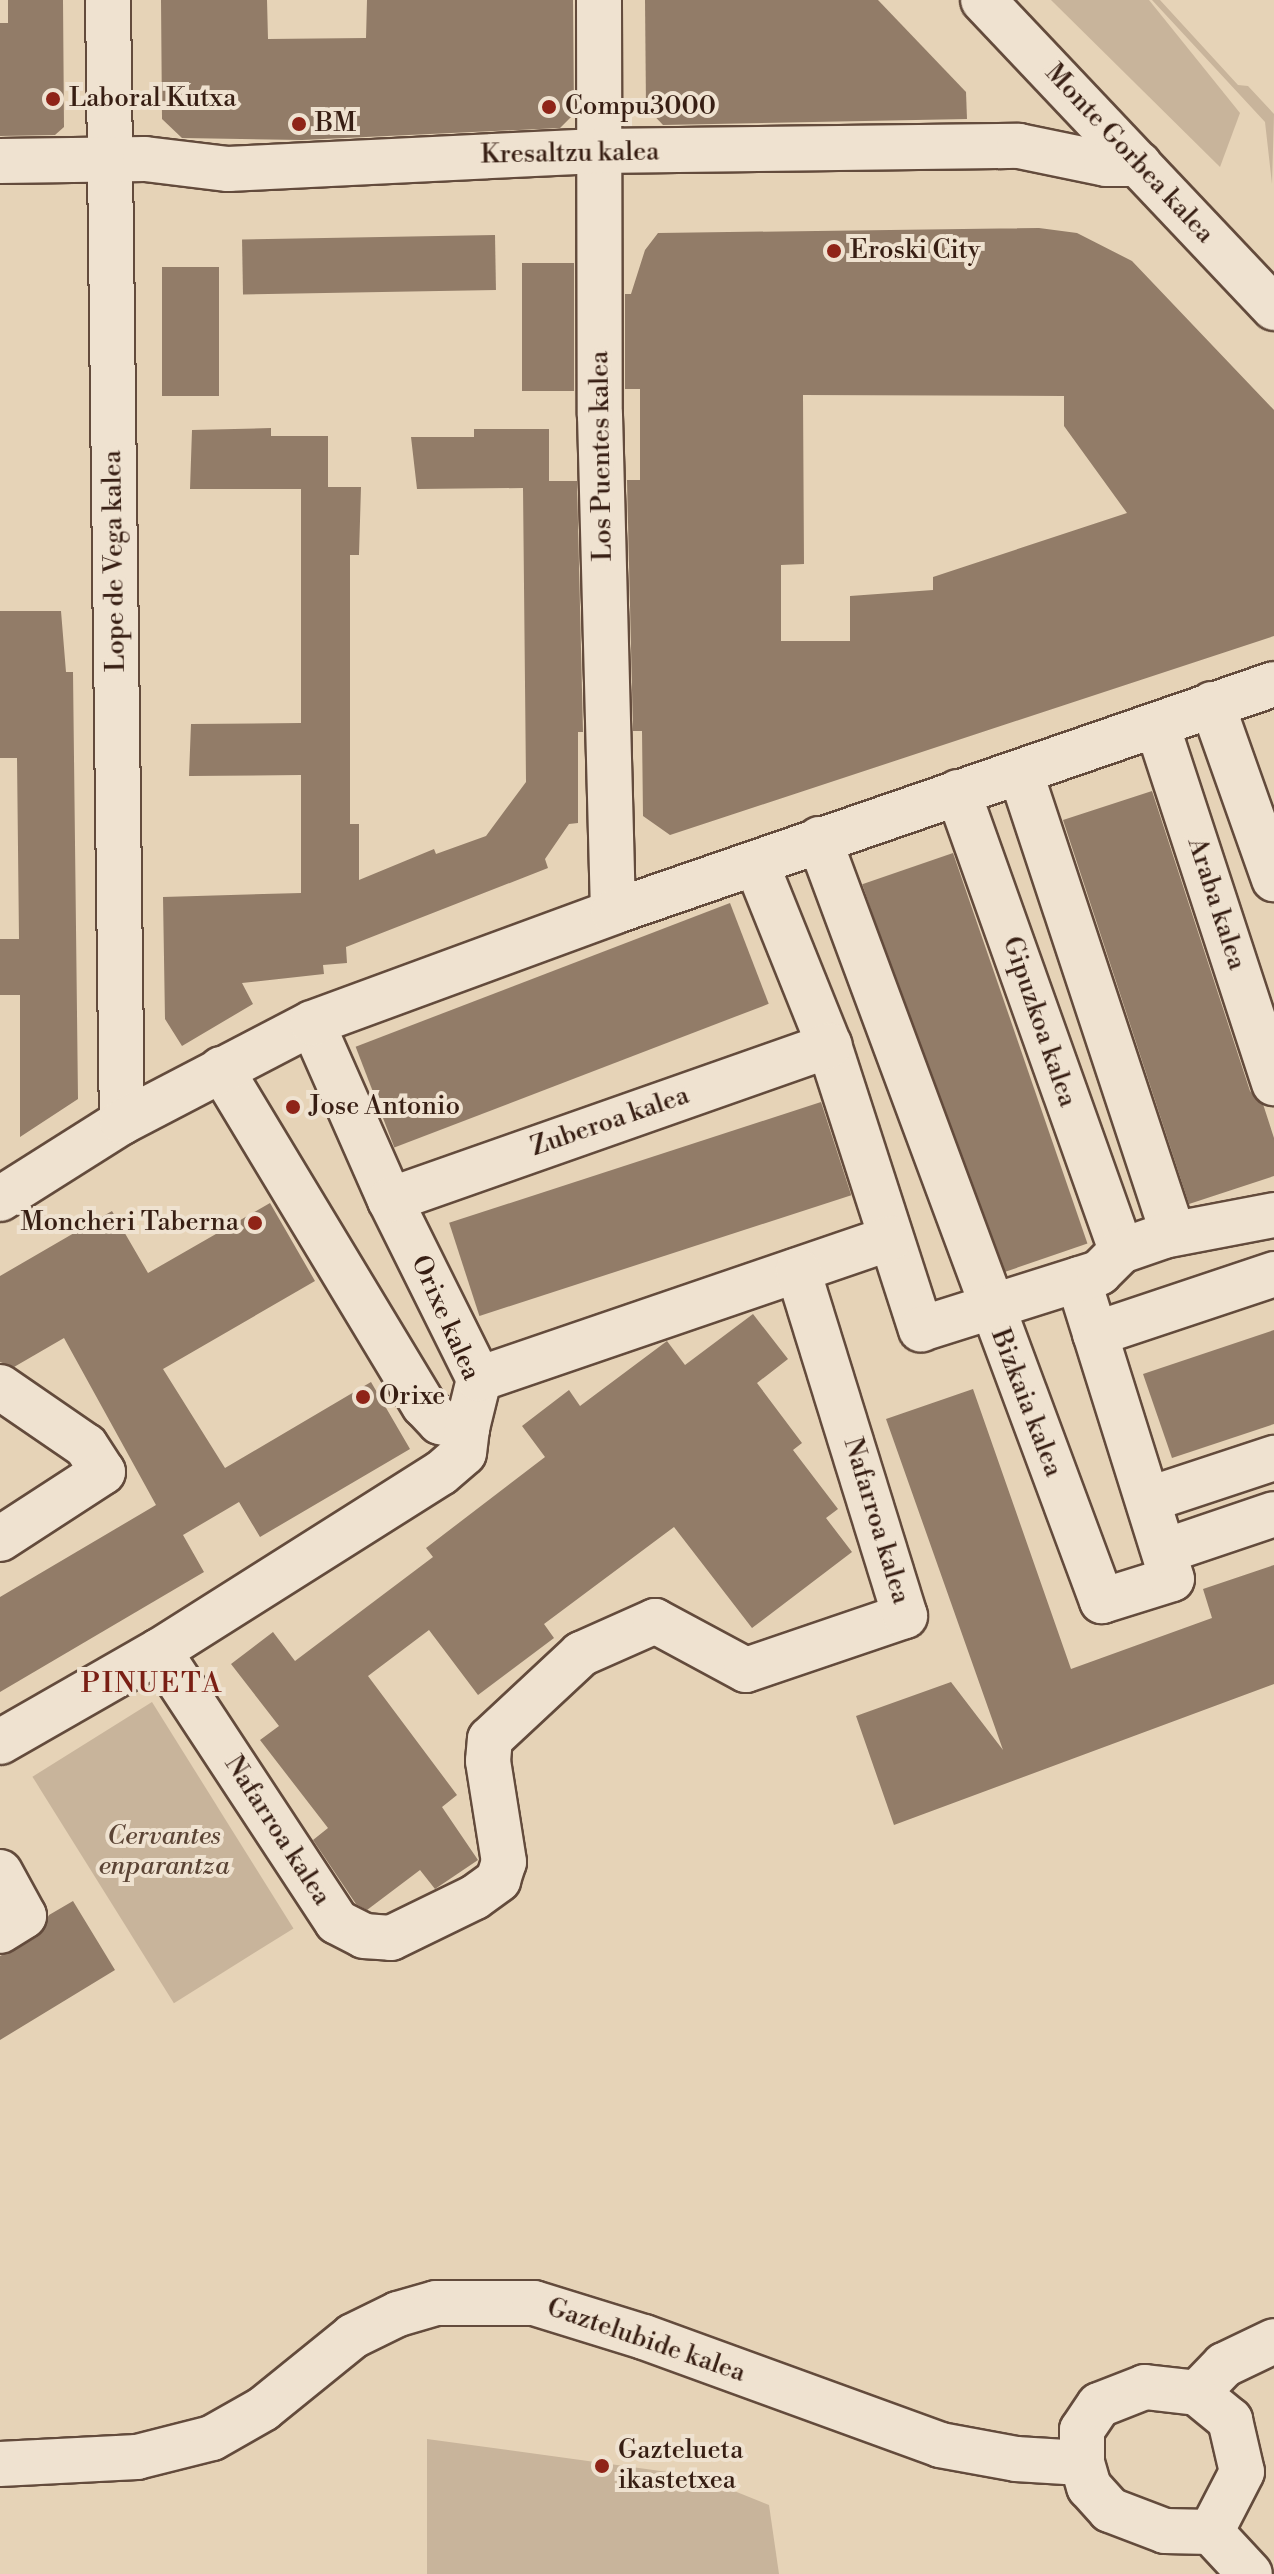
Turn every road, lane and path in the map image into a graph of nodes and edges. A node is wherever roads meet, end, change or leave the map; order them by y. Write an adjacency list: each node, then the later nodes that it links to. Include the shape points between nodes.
1 (108, 0): 6 (street, Lope de Vega kalea)
2 (599, 0): 4 (street, Los Puentes kalea)
3 (983, 0): 7 (street, Monte Gorbea kalea)
4 (598, 151): 6 (street, Kresaltzu kalea, via 228,169 145,159); 7 (street, Kresaltzu kalea, via 1019,146 1106,164); 17 (street, Los Puentes kalea)
5 (0, 161): 6 (street, Kresaltzu kalea)
6 (110, 163): 22 (street, Lope de Vega kalea)
7 (1139, 164): 8 (street, Monte Gorbea kalea)
8 (1274, 308)
9 (1274, 684): 10 (street)
10 (1212, 704): 11 (street); 16 (street)
11 (1157, 725): 12 (street); 21 (street, Araba kalea)
12 (1021, 774): 13 (street); 26 (street)
13 (958, 792): 14 (street); 28 (street, Gipuzkoa kalea)
14 (819, 839): 15 (street); 32 (street, Bizkaia kalea)
15 (756, 863): 17 (street); 19 (street)
16 (1274, 879)
17 (613, 912): 18 (street)
18 (312, 1023): 20 (street); 24 (street, Orixe kalea)
19 (829, 1045): 24 (street, Zuberoa kalea); 27 (street)
20 (221, 1069): 22 (street); 36 (street, Orixe kalea, via 424,1405 440,1422)
21 (1274, 1083)
22 (122, 1122): 23 (street)
23 (0, 1199)
24 (390, 1200): 34 (street, Orixe kalea)
25 (1274, 1215): 26 (street)
26 (1173, 1234): 28 (street)
27 (890, 1238): 29 (street); 32 (street, via 921,1329)
28 (1121, 1251): 31 (street, via 1099,1273)
29 (798, 1270): 34 (street); 42 (street, Nafarroa kalea, via 905,1616 746,1670 655,1621 581,1654 490,1739 488,1761 504,1862 498,1880 475,1897 391,1938 364,1936 337,1922)
30 (1274, 1274): 33 (street)
31 (1078, 1279): 32 (street); 33 (street, Bizkaia kalea)
32 (989, 1307): 41 (street, Bizkaia kalea, via 1102,1601 1172,1579)
33 (1095, 1334): 38 (street, Bizkaia kalea)
34 (479, 1379): 36 (street, Orixe kalea)
35 (0, 1387): 40 (street, via 86,1446 103,1472)
36 (467, 1428): 42 (street, via 464,1453 441,1473)
37 (1274, 1458): 38 (street)
38 (1150, 1499): 41 (street, Bizkaia kalea)
39 (1274, 1514): 41 (street)
40 (0, 1539)
41 (1165, 1551)
42 (159, 1651): 43 (street)
43 (0, 1742)
44 (0, 1872): 45 (street, via 24,1916)
45 (0, 1931)
46 (1274, 2341): 47 (street, via 1224,2365)
47 (1197, 2393): 48 (street, via 1145,2387 1099,2405 1082,2430); 50 (street, via 1230,2420)
48 (1082, 2463): 49 (street, Gaztelubide kalea, via 1016,2459 940,2445 644,2337 534,2303 436,2303 353,2336 263,2409 212,2438 137,2457); 51 (street, via 1089,2487 1110,2510 1165,2531)
49 (0, 2464)
50 (1258, 2472): 51 (street)
51 (1211, 2532): 52 (street)
52 (1250, 2574)

